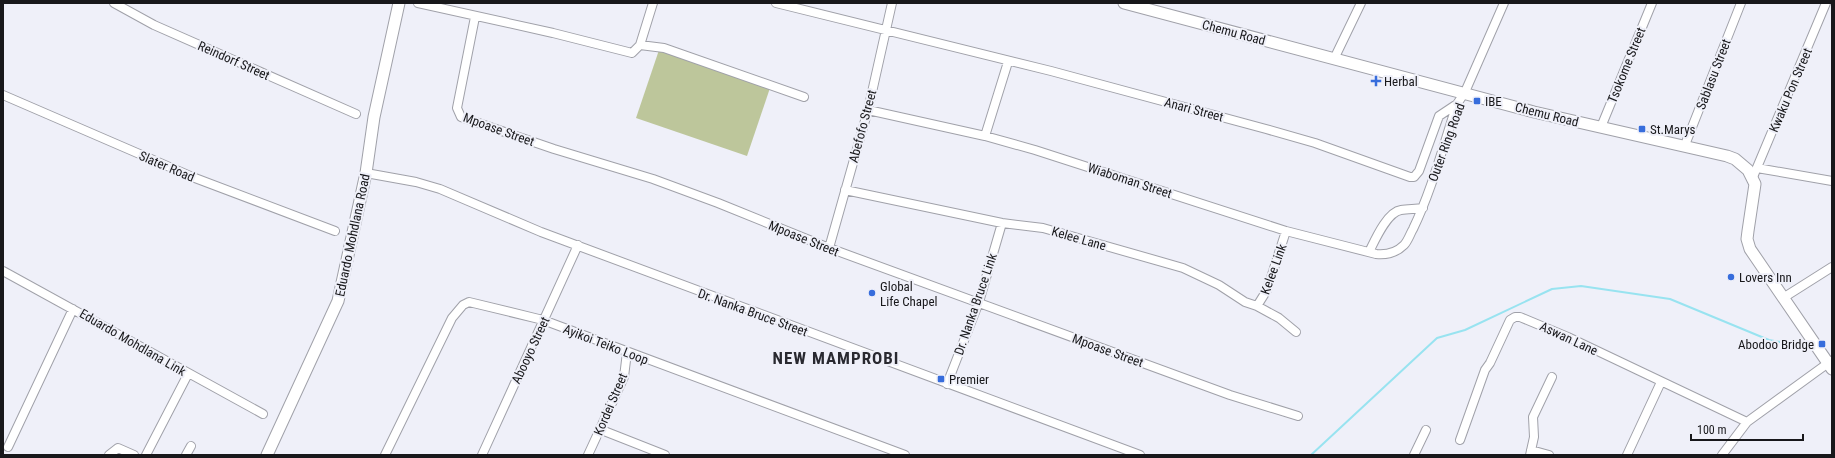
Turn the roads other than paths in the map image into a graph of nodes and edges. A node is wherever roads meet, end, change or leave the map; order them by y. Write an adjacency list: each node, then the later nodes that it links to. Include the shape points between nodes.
1 (114, 3): 23 (street, Reindorf Street, via 154,25)
2 (399, 3): 27 (street, Eduardo Mohdlana Road, via 374,117)
3 (418, 3): 13 (street)
4 (653, 3): 15 (street)
5 (776, 3): 14 (street, Anari Street)
6 (892, 3): 14 (street, Abefofo Street)
7 (1124, 3): 16 (street, Chemu Road)
8 (1361, 3): 16 (street)
9 (1504, 3): 18 (street, Outer Ring Road)
10 (1652, 3): 24 (street, Tsokome Street)
11 (1741, 3): 26 (street, Sablasu Street)
12 (1826, 3): 28 (street, Kwaku Pon Street)
13 (475, 16): 15 (street, via 632,52); 36 (street, Mpoase Street, via 458,108 461,117 654,180)
14 (886, 30): 17 (street, Anari Street); 22 (street, Abefofo Street)
15 (640, 45): 20 (street, via 664,48)
16 (1334, 59): 18 (street, Chemu Road)
17 (1008, 62): 21 (street, Anari Street, via 1278,132 1410,177 1414,177 1419,171 1439,116); 25 (street)
18 (1465, 92): 21 (street, Outer Ring Road); 24 (street, Chemu Road, via 1534,112)
19 (3, 95): 33 (street, Slater Road, via 201,181)
20 (804, 97)
21 (1457, 104): 31 (street, Outer Ring Road)
22 (868, 110): 25 (street, Wiaboman Street); 30 (street, Abefofo Street)
23 (356, 114)
24 (1601, 127): 26 (street, Chemu Road)
25 (985, 136): 34 (street, Wiaboman Street)
26 (1685, 145): 28 (street, Chemu Road, via 1735,159)
27 (366, 173): 35 (street, Dr. Nanka Bruce Street, via 440,189 505,218); 66 (street, Eduardo Mohdlana Road, via 338,301)
28 (1755, 173): 29 (street); 41 (street, via 1747,239 1750,249)
29 (1832, 181)
30 (845, 190): 32 (street, Kelee Lane); 36 (street, Abefofo Street)
31 (1422, 208): 37 (street, via 1399,210 1392,215 1384,224); 38 (street, Outer Ring Road, via 1405,244)
32 (1002, 223): 42 (street, Dr. Nanka Bruce Link); 43 (street, Kelee Lane, via 1043,228 1183,268)
33 (335, 230)
34 (1286, 231): 37 (street, Wiaboman Street); 43 (street, Kelee Link, via 1267,290)
35 (578, 245): 45 (street, Abooyo Street); 52 (street, Dr. Nanka Bruce Street)
36 (829, 248): 42 (street, Mpoase Street)
37 (1369, 252): 38 (street, Wiaboman Street)
38 (1391, 253)
39 (1832, 267): 41 (street)
40 (3, 270): 44 (street, Eduardo Mohdlana Link)
41 (1784, 298): 48 (street)
42 (978, 302): 52 (street, Dr. Nanka Bruce Link); 54 (street, Mpoase Street, via 1230,395)
43 (1257, 306): 46 (street, Kelee Lane, via 1279,318)
44 (74, 309): 49 (street, Eduardo Mohdlana Link); 60 (street)
45 (543, 320): 47 (street, Ayikoi Teiko Loop); 67 (street, Ayikoi Teiko Loop, via 478,303 469,302 463,305 452,318); 68 (street, Abooyo Street)
46 (1296, 332)
47 (628, 352): 56 (street, Kordei Street, via 624,377); 71 (street, Ayikoi Teiko Loop)
48 (1831, 364): 55 (street)
49 (188, 374): 53 (street, Eduardo Mohdlana Link); 64 (street)
50 (1552, 377): 61 (street, via 1533,417 1534,437)
51 (1661, 382): 55 (street, Aswan Lane); 58 (street, Aswan Lane, via 1568,337 1515,316 1510,320 1485,370); 75 (street)
52 (947, 384): 72 (street, Dr. Nanka Bruce Street)
53 (263, 414)
54 (1298, 416)
55 (1747, 422): 76 (street)
56 (599, 429): 69 (street, Kordei Street); 70 (street)
57 (1426, 430): 73 (street)
58 (1460, 440)
59 (191, 446): 65 (street)
60 (8, 447)
61 (1530, 452): 74 (street)
62 (110, 455): 63 (street, via 118,448)
63 (134, 455)
64 (146, 455)
65 (186, 455)
66 (267, 455)
67 (385, 455)
68 (482, 455)
69 (588, 455)
70 (666, 455)
71 (905, 455)
72 (1140, 455)
73 (1414, 455)
74 (1549, 455)
75 (1627, 455)
76 (1722, 455)

